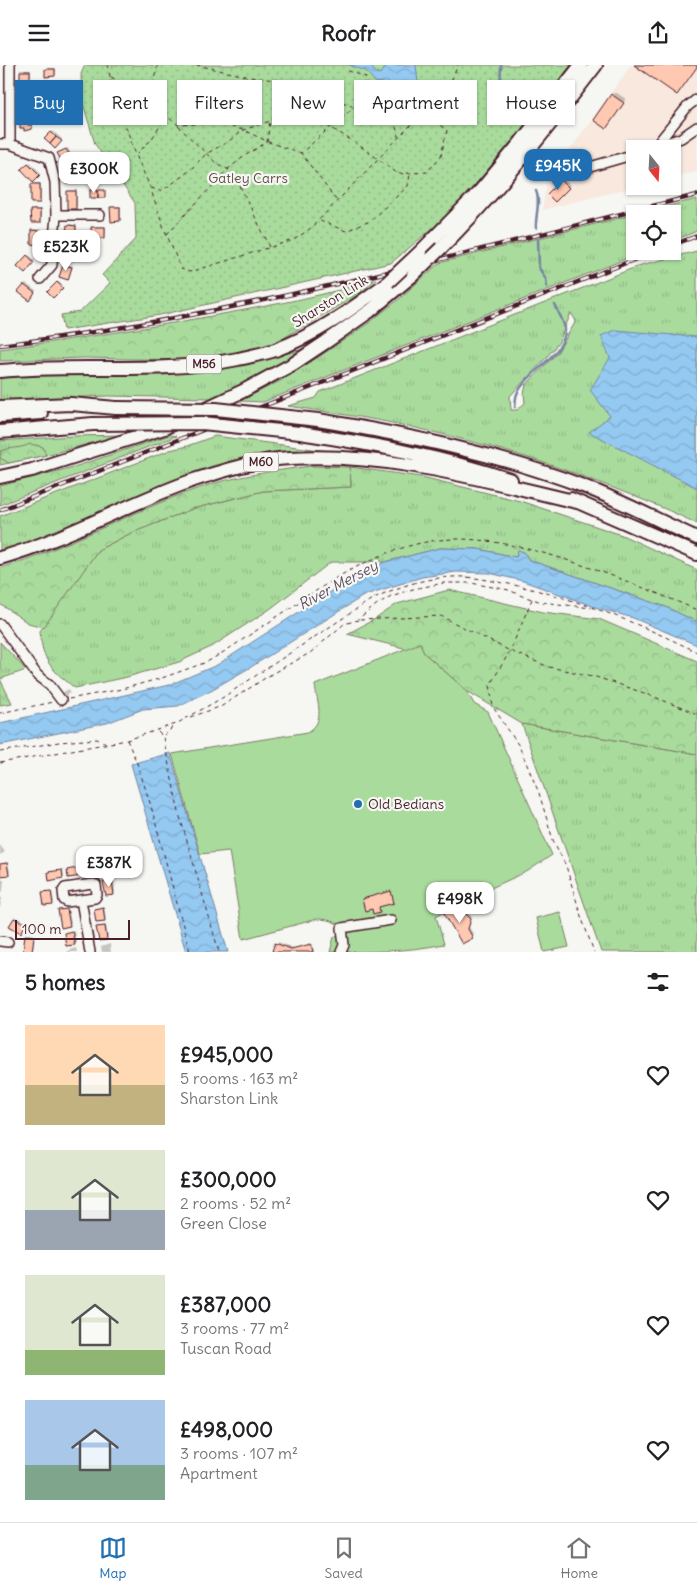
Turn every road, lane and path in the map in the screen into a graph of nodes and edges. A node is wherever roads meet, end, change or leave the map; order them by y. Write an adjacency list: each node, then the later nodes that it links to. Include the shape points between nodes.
1 (10, 65): 35 (street)
2 (108, 65): 9 (path)
3 (158, 65): 12 (path)
4 (196, 65): 10 (path)
5 (458, 65): 15 (path)
6 (581, 65): 52 (highway, Sharston Link / M56, bridge, via 480,191 420,252 361,303 319,328 274,350 206,364)
7 (596, 65): 57 (highway, Sharston Link, bridge, via 489,198 413,275 348,327 259,383 164,428)
8 (346, 70): 14 (path, via 366,77)
9 (110, 77): 11 (path); 38 (path)
10 (271, 79): 13 (path)
11 (116, 80)
12 (154, 80)
13 (279, 80)
14 (365, 80)
15 (450, 80)
16 (697, 99): 32 (street)
17 (354, 107): 28 (path)
18 (167, 116): 20 (path)
19 (270, 121): 30 (path); 34 (path)
20 (177, 124)
21 (161, 125): 38 (path)
22 (178, 125): 37 (path)
23 (228, 125): 30 (path)
24 (325, 125): 28 (path)
25 (395, 125): 31 (path)
26 (410, 125): 31 (path)
27 (440, 125): 43 (path, via 447,130 441,156 427,172)
28 (329, 127): 36 (path); 40 (path)
29 (697, 127): 33 (street)
30 (243, 129): 34 (path); 37 (path)
31 (398, 137): 40 (path)
32 (659, 140)
33 (675, 140)
34 (267, 142): 36 (path); 41 (path)
35 (5, 144): 46 (street, via 49,158 55,182)
36 (301, 153): 45 (path)
37 (206, 154): 41 (path); 44 (path, via 169,187 160,191)
38 (136, 155): 44 (path)
39 (626, 156): 42 (street)
40 (378, 158): 43 (path, via 398,173); 45 (path)
41 (228, 169): 49 (path); 50 (path, via 233,172)
42 (583, 169)
43 (410, 173): 48 (path, via 408,186 370,221 346,231)
44 (150, 187): 49 (path)
45 (336, 201): 48 (path)
46 (56, 215): 47 (street); 51 (street, via 52,265)
47 (100, 215)
48 (319, 220): 50 (path, via 294,240)
49 (166, 234): 50 (path, via 181,269 190,272)
50 (270, 247)
51 (40, 279)
52 (0, 371)
53 (0, 407): 54 (highway, via 71,404)
54 (116, 409): 55 (highway); 61 (highway, bridge, via 216,409 318,420 408,437 497,458 583,487)
55 (0, 416)
56 (0, 431): 60 (highway, M60, bridge, via 93,424 202,423 300,433 446,460)
57 (82, 453): 58 (highway); 59 (highway)
58 (0, 469)
59 (0, 477)
60 (577, 501): 62 (highway, M60); 63 (highway, M60, via 384,461 342,457 288,458 248,464 192,481)
61 (697, 538)
62 (697, 554)
63 (0, 558)
64 (532, 599): 65 (path); 67 (path, via 509,590 471,583 444,583 392,596); 69 (path)
65 (594, 608): 70 (path, via 662,634); 74 (path, via 534,589 470,577 421,581 372,599)
66 (697, 610): 71 (path, via 596,569 527,549 488,540 439,540 388,553 351,569 206,662 162,678)
67 (358, 620): 69 (path, via 441,616); 74 (path, via 344,624 310,653 222,706)
68 (0, 624): 71 (street, via 37,675)
69 (510, 651): 73 (path, via 549,667 593,676 647,694); 88 (path, via 490,685 493,707 520,747 539,793)
70 (697, 652)
71 (61, 700): 72 (path)
72 (0, 713)
73 (697, 714)
74 (187, 718): 75 (path)
75 (176, 724): 76 (path); 77 (path)
76 (157, 731): 77 (path); 78 (path)
77 (163, 737): 86 (path, via 180,817)
78 (127, 740): 79 (path); 85 (path, via 151,806)
79 (106, 743): 80 (path, via 97,739); 81 (path)
80 (0, 751)
81 (0, 763)
82 (81, 900): 84 (street)
83 (391, 920): 87 (street, via 342,928 344,945)
84 (90, 952)
85 (190, 952)
86 (219, 952)
87 (341, 952)
88 (594, 952)

